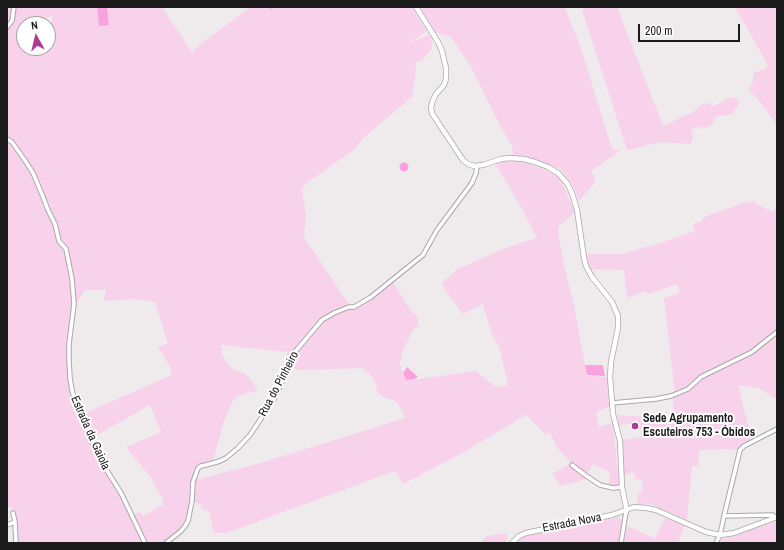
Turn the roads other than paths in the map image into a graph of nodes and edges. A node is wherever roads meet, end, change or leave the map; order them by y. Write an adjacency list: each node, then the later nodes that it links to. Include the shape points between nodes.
1 (14, 7): 3 (street, via 12,21)
2 (416, 7): 5 (street, via 438,42 446,68 446,79 433,100 432,113 463,160 470,166)
3 (7, 27)
4 (7, 139): 19 (street, Estrada da Gaiola, via 12,142 33,173 55,224 59,241 66,249 74,304 69,360 75,402 99,458 121,493)
5 (477, 166): 7 (street, via 506,158 529,160 556,171 569,186 577,210 586,266 614,305 618,316 610,368); 20 (street, Rua do Pinheiro, via 472,183 437,230 423,255 371,297 322,320 294,352 274,399 250,435 226,458 198,468 193,482 188,521 181,531)
6 (777, 332): 7 (street, via 752,352 701,377 688,389 656,399)
7 (612, 403): 10 (street, via 621,447)
8 (777, 429): 13 (street, via 740,450)
9 (572, 465): 10 (street, via 600,485)
10 (622, 488): 11 (street)
11 (626, 511): 17 (street, Estrada Nova, via 634,506 656,510 706,532); 21 (street, Estrada Nova, via 522,534); 22 (street)
12 (13, 513): 15 (street)
13 (724, 516): 14 (street, via 773,515); 17 (street)
14 (776, 518): 17 (street, via 734,533)
15 (15, 522): 16 (street); 18 (street)
16 (7, 525)
17 (720, 535): 23 (street)
18 (16, 543)
19 (146, 543)
20 (166, 543)
21 (512, 543)
22 (621, 543)
23 (716, 543)

